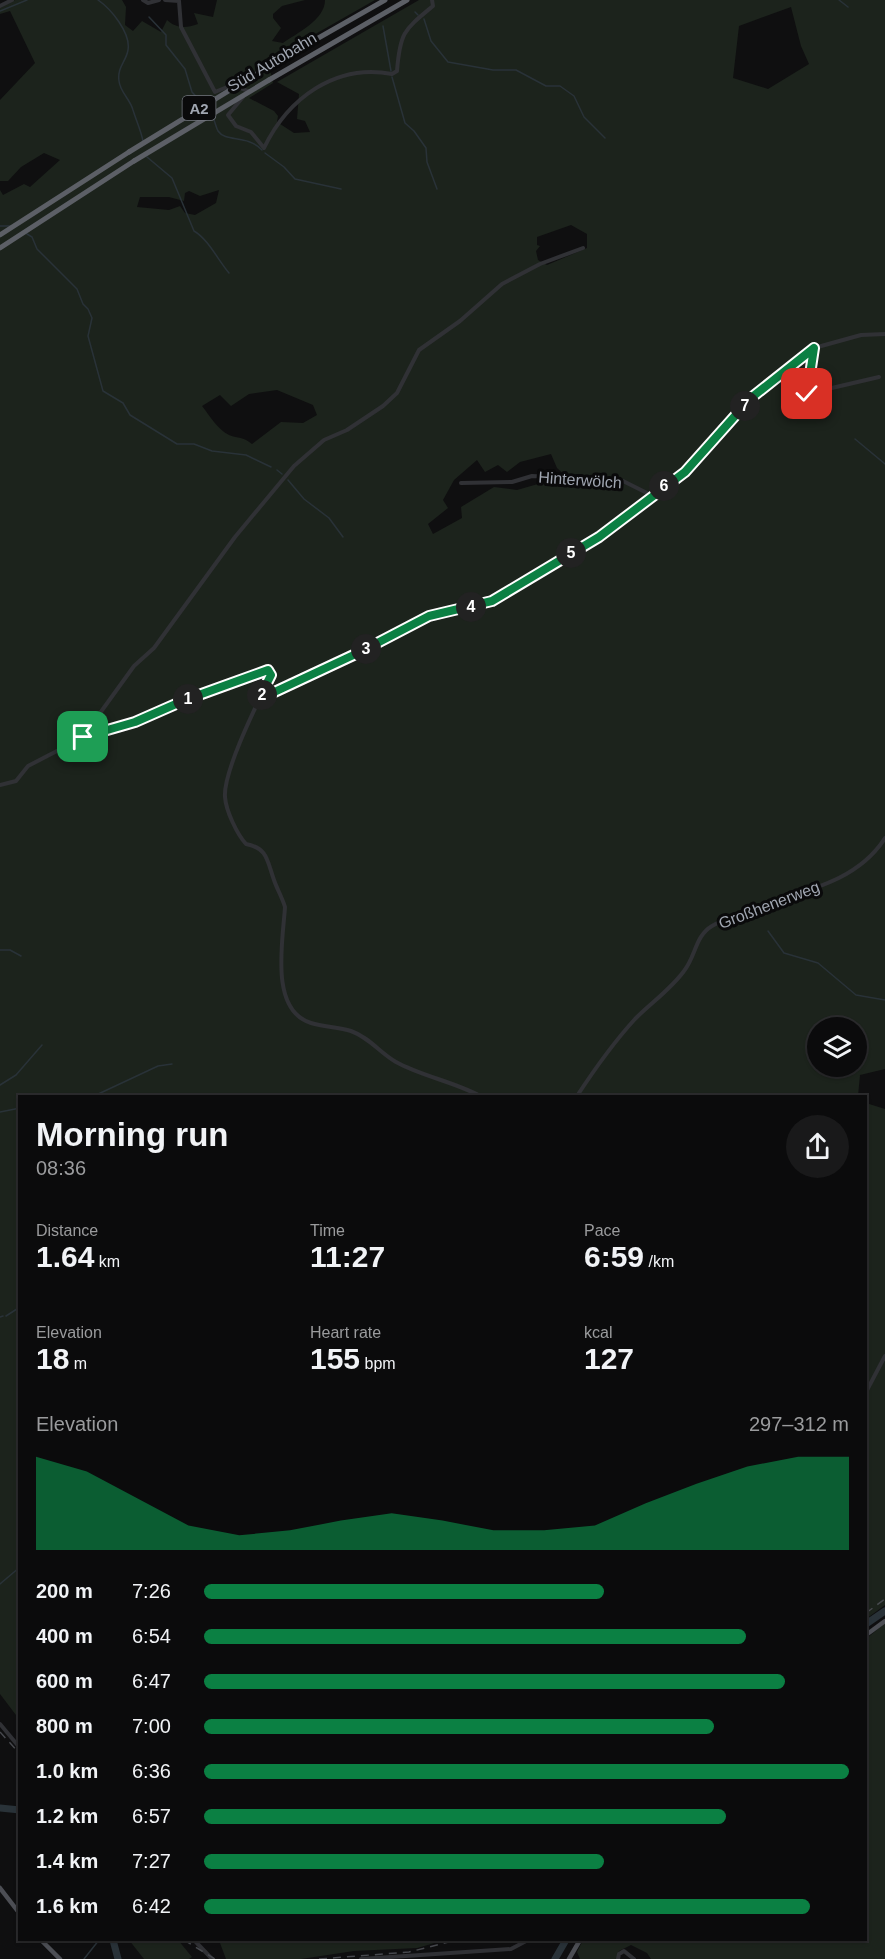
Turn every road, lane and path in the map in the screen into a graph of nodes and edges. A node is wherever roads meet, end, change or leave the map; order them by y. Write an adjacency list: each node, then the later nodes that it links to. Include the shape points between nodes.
1 (12, 0): 8 (street)
2 (143, 0): 3 (street)
3 (159, 0)
4 (165, 0): 7 (street, via 179,1 181,27 215,92 232,85 249,90 228,115 236,126 251,132 264,148 291,107 307,92 339,76 397,71 399,42 413,22 433,6)
5 (385, 0): 9 (highway, Süd Autobahn / A2, bridge, via 271,65)
6 (407, 0): 10 (highway, Süd Autobahn / A2, bridge, via 134,161)
7 (432, 0)
8 (0, 6)
9 (0, 235)
10 (0, 248)
11 (583, 248): 18 (street, via 502,284 419,350 397,393 383,406 324,440 294,466)
12 (885, 334): 13 (street, via 851,337)
13 (814, 348): 14 (street, via 806,394); 16 (street, via 751,398 693,464)
14 (879, 377)
15 (461, 483): 16 (street, Hinterwölch, via 512,482 532,476 623,481)
16 (651, 495): 17 (street, Hinterwölch, via 599,537 492,601 429,616 360,652)
17 (261, 695): 18 (street, via 271,675 268,670 135,722); 21 (street, via 227,780 225,799 241,838 267,855 283,899 281,982 286,999 298,1016 310,1023 350,1031 371,1040 396,1062)
18 (82, 738): 19 (street, via 28,766 16,781)
19 (0, 785)
20 (885, 838): 22 (street, Großhenerweg, via 863,865 840,878 711,926 699,937 683,973 634,1021)
21 (478, 1095)
22 (578, 1095)
23 (885, 1356): 24 (street)
24 (867, 1390)
25 (885, 1621): 26 (main road)
26 (867, 1634)
27 (0, 1724): 28 (street)
28 (18, 1746)
29 (0, 1888): 30 (main road)
30 (18, 1912)
31 (42, 1941): 35 (main road)
32 (195, 1941): 36 (street)
33 (526, 1941): 37 (street, via 511,1949)
34 (579, 1941): 38 (main road)
35 (60, 1959)
36 (212, 1959)
37 (361, 1959)
38 (568, 1959)
39 (618, 1959): 40 (street, via 624,1951)
40 (634, 1959)

